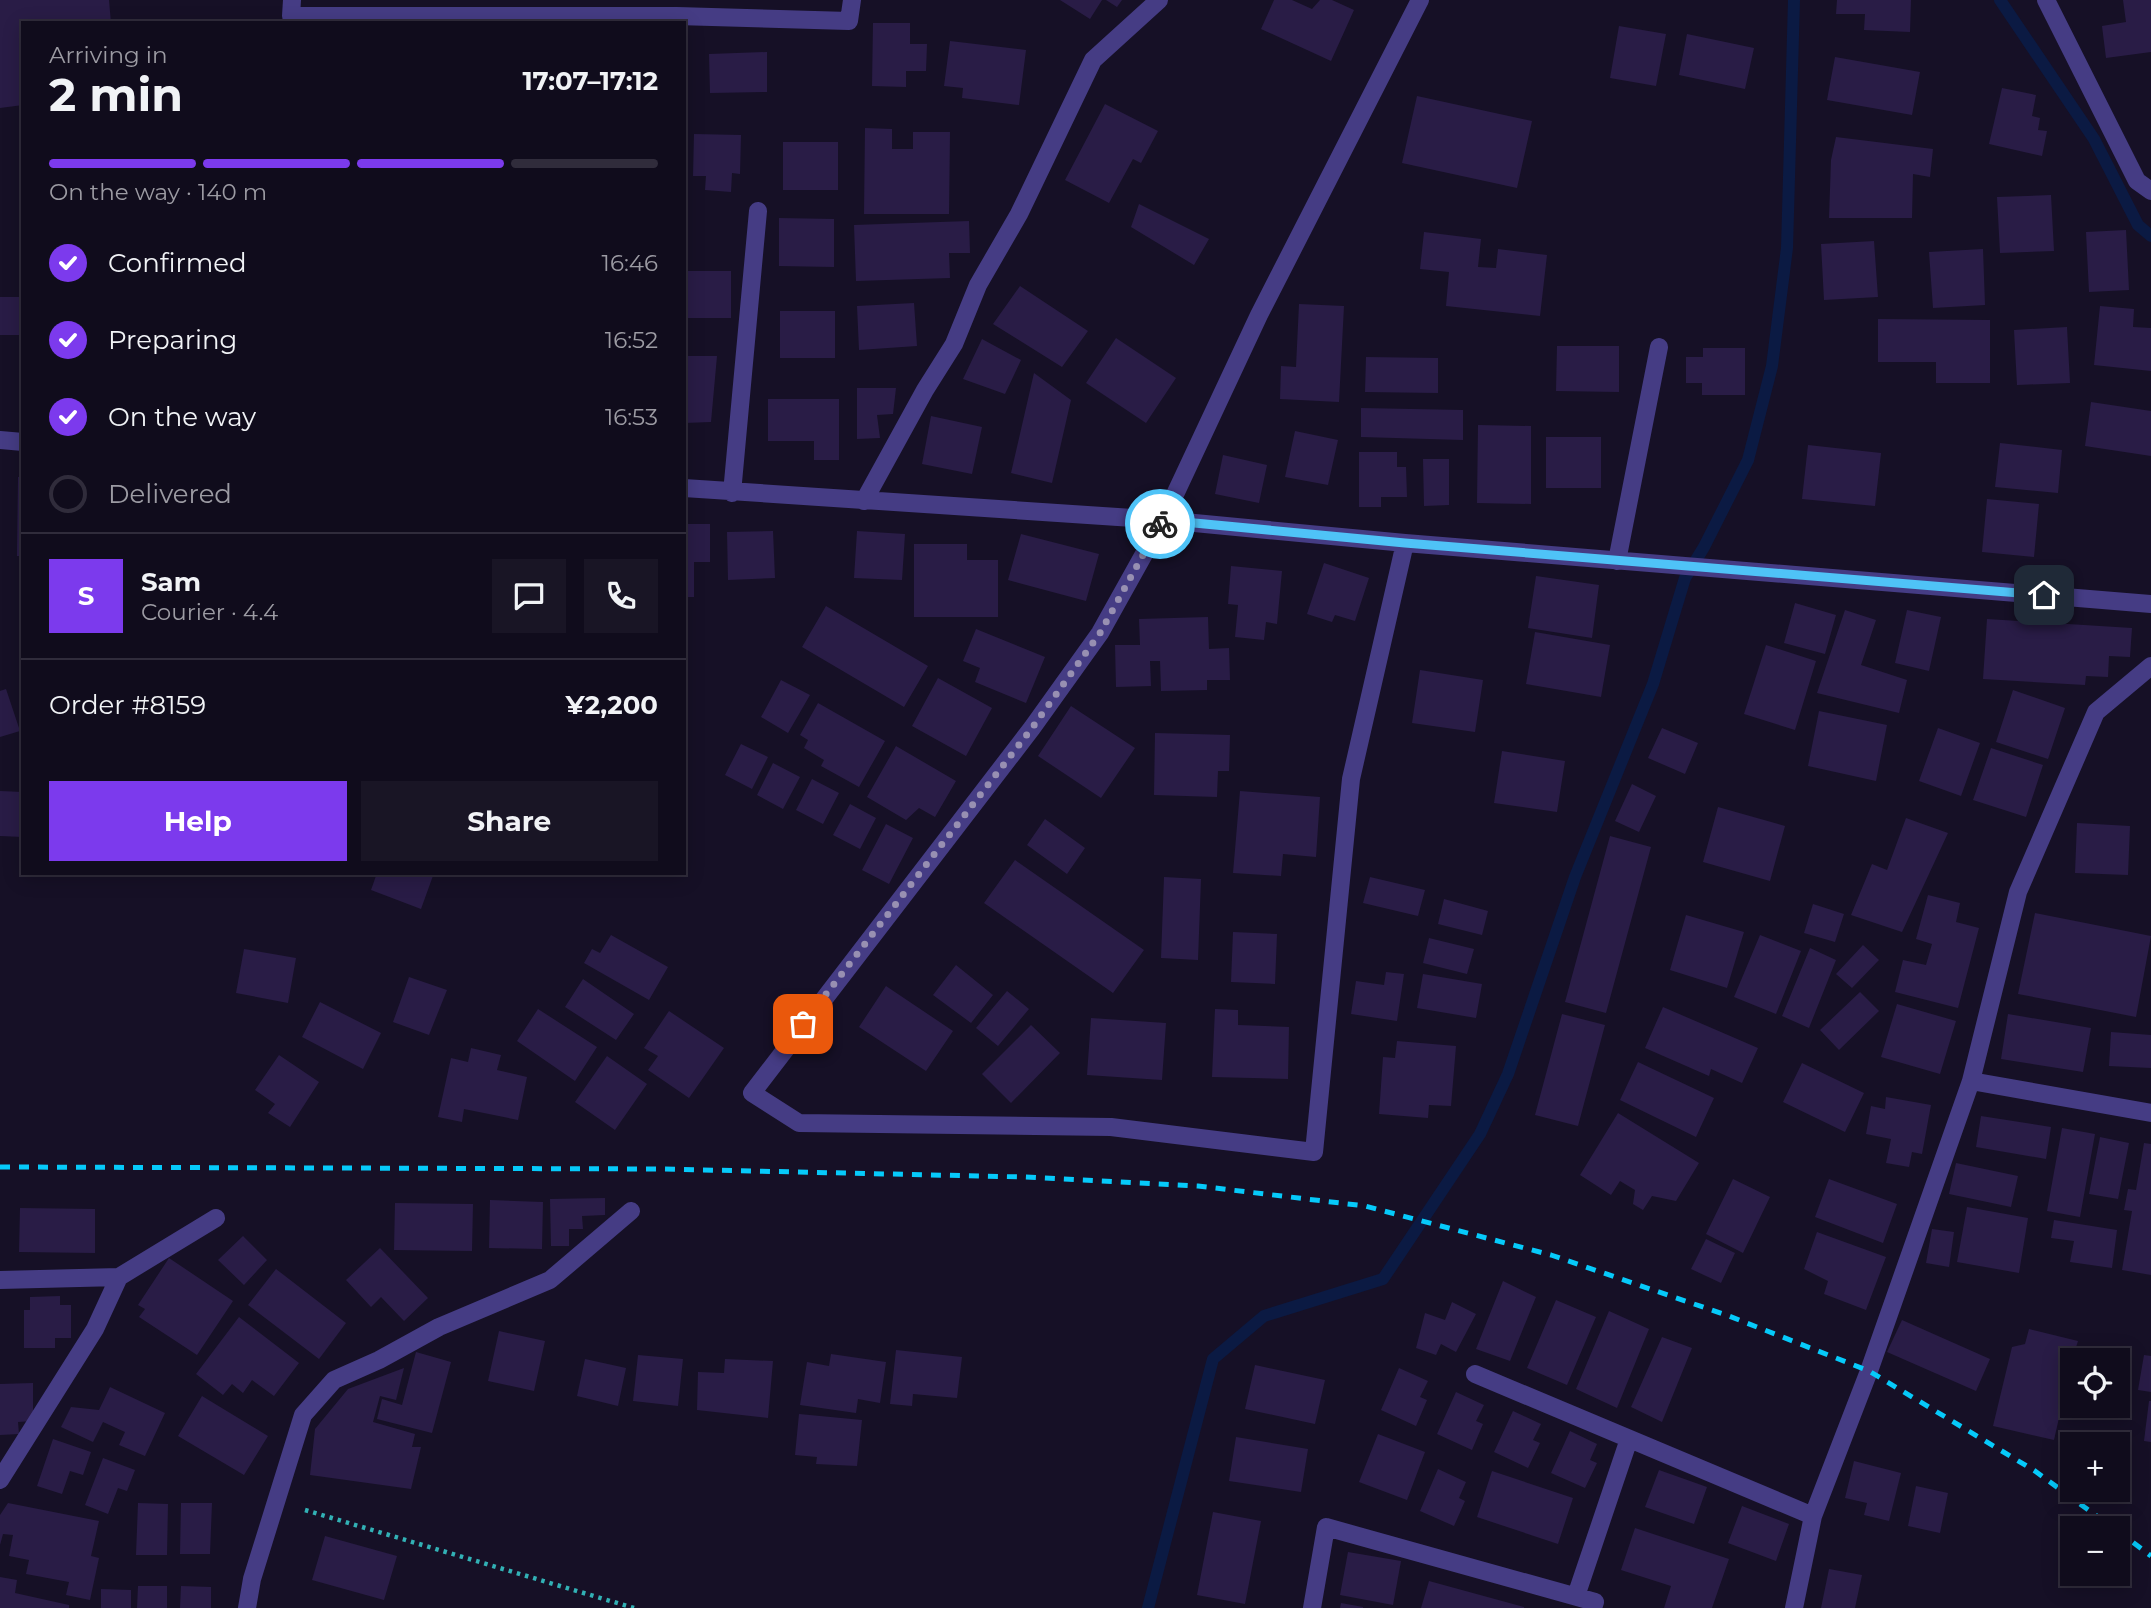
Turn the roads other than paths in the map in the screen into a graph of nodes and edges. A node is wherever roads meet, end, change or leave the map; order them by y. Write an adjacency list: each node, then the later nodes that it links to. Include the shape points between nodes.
1 (292, 0): 6 (street, via 291,16)
2 (852, 0): 6 (street, via 849,21)
3 (1159, 0): 14 (street, via 1093,60 1019,214 978,285 954,344)
4 (1420, 0): 15 (street, via 1259,315)
5 (2046, 0): 7 (street, via 2137,181)
6 (677, 20)
7 (2151, 191)
8 (758, 211): 13 (street)
9 (1659, 347): 17 (street)
10 (0, 440): 11 (street)
11 (21, 442)
12 (686, 488): 13 (street)
13 (732, 493): 14 (street)
14 (864, 501): 15 (street)
15 (1163, 520): 16 (street); 16 (street, via 1093,643 752,1093 799,1123 1111,1128 1314,1152 1351,779)
16 (1405, 543): 17 (street)
17 (1617, 561): 18 (street)
18 (2151, 604)
19 (2151, 666): 20 (street, via 2096,712 2080,748 2018,892)
20 (1970, 1081): 21 (street); 29 (street)
21 (2151, 1112)
22 (631, 1211): 31 (street, via 550,1280 439,1327 334,1380 303,1415)
23 (216, 1218): 24 (street)
24 (119, 1277): 25 (street); 28 (street, via 95,1329)
25 (0, 1280)
26 (1475, 1374): 27 (street)
27 (1629, 1439): 29 (street); 30 (street)
28 (0, 1480)
29 (1813, 1516): 34 (street)
30 (1576, 1596): 32 (street, via 1326,1527); 33 (street, via 1595,1602)
31 (247, 1608)
32 (1312, 1608)
33 (1593, 1608)
34 (1794, 1608)

